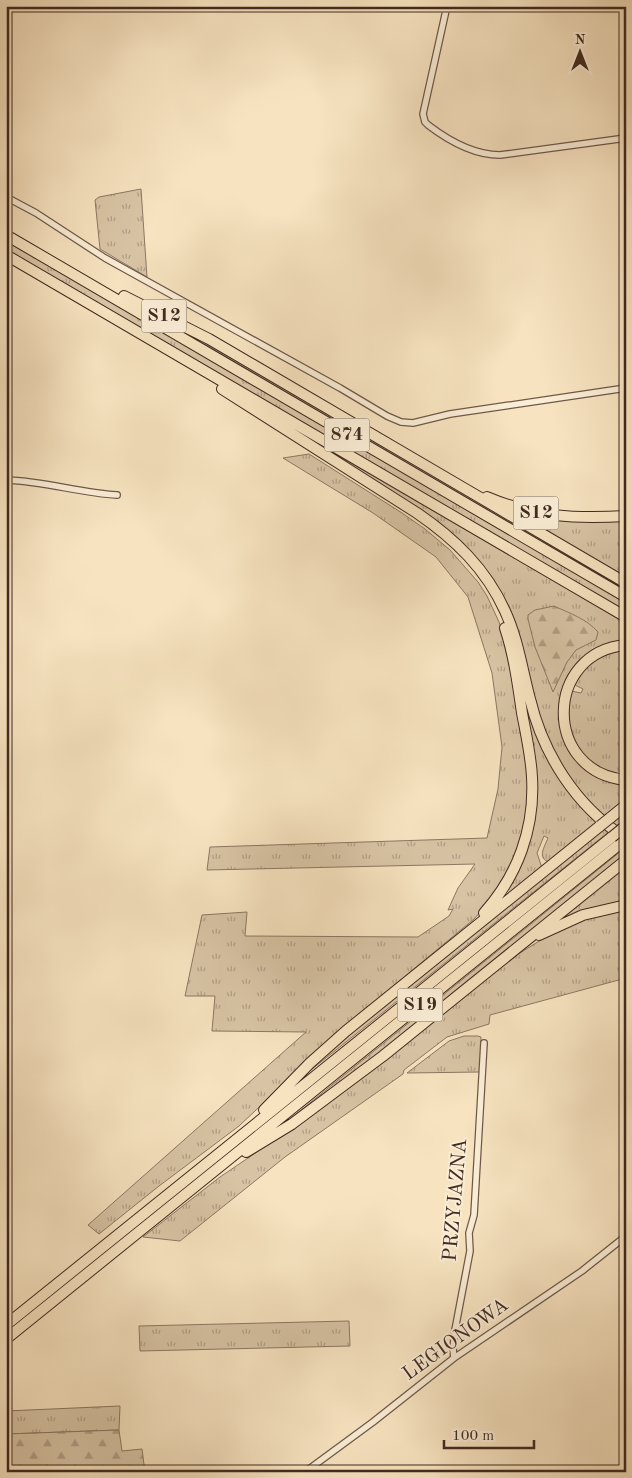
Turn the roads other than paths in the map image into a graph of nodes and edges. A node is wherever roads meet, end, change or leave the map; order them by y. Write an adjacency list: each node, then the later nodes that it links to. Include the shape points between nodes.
1 (447, 6): 2 (street, via 423,114 425,122 434,130 489,156)
2 (626, 138)
3 (6, 197): 8 (street, via 105,258 401,422 413,423 450,414)
4 (6, 235): 6 (highway, S12)
5 (6, 255): 7 (highway, S12)
6 (68, 270): 10 (highway, S12, via 209,339); 15 (highway, 874)
7 (173, 353): 13 (highway, via 193,370 430,521); 16 (highway, 874)
8 (626, 388)
9 (6, 480): 11 (street, via 41,482 95,494)
10 (451, 481): 12 (highway, S12, via 536,513 577,518); 14 (highway)
11 (117, 495)
12 (626, 516)
13 (475, 563): 20 (highway, via 511,623 534,714 558,769 579,797); 23 (highway, via 509,639 531,765 532,799 526,838 513,873 492,905)
14 (626, 583)
15 (626, 597)
16 (626, 617)
17 (626, 645): 18 (highway, via 596,655 577,672 566,693 563,718 571,746 583,762 606,776)
18 (626, 780)
19 (626, 805): 23 (highway, bridge)
20 (624, 835): 26 (highway, S19, bridge, via 612,837); 27 (highway, S19)
21 (626, 860): 24 (highway)
22 (626, 905): 24 (highway, via 572,919 541,934)
23 (456, 943): 26 (highway, via 325,1049)
24 (505, 958): 27 (highway, via 312,1110)
25 (484, 1043): 31 (street, PRZYJAZNA, via 474,1215 455,1330)
26 (232, 1143): 29 (highway, S19)
27 (219, 1167): 30 (highway, S19)
28 (626, 1236): 31 (street, LEGIONOWA, via 582,1271)
29 (6, 1325)
30 (6, 1339)
31 (454, 1358): 32 (street, LEGIONOWA)
32 (305, 1472)

